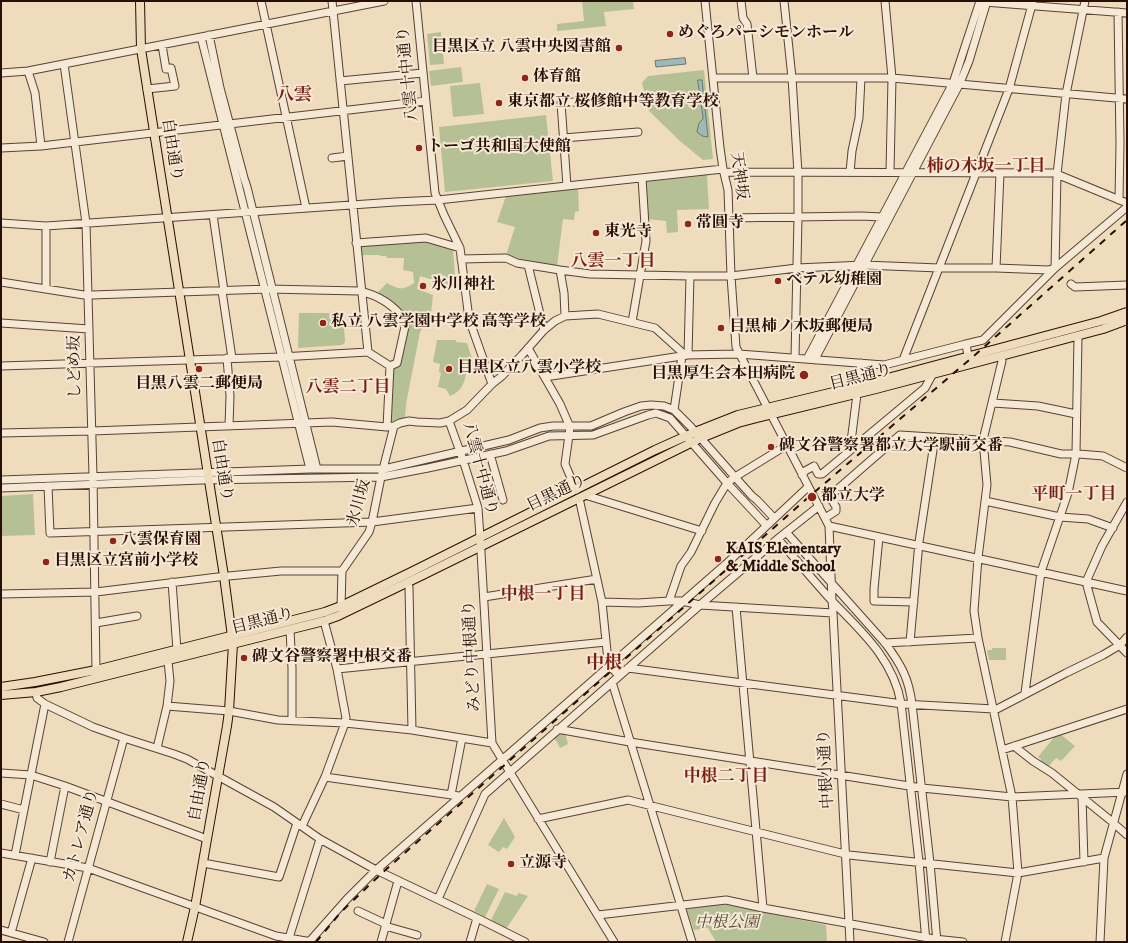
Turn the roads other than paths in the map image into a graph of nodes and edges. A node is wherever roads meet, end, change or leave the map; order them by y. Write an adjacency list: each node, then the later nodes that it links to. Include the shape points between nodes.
1 (140, 1): 21 (main road, 自由通り)
2 (261, 1): 17 (street)
3 (332, 1): 14 (street)
4 (384, 1): 14 (street)
5 (416, 1): 25 (street, 八雲十中通り)
6 (705, 1): 26 (street, 天神坂)
7 (741, 1): 27 (street, via 743,18 747,24)
8 (784, 1): 28 (street)
9 (884, 1): 30 (street)
10 (983, 1): 12 (street); 32 (street)
11 (1085, 1): 13 (street)
12 (1033, 3): 13 (street); 34 (street)
13 (1082, 9): 15 (street); 35 (street)
14 (333, 11): 17 (street); 31 (street)
15 (1118, 12): 16 (street); 37 (street)
16 (1127, 13)
17 (266, 24): 18 (street); 40 (street)
18 (209, 35): 19 (street); 42 (street)
19 (201, 37): 20 (street); 41 (street)
20 (162, 44): 21 (street); 33 (street, via 166,69 172,68 175,86)
21 (141, 49): 22 (street); 33 (main road, 自由通り)
22 (64, 64): 23 (street); 46 (street, しどめ坂)
23 (30, 71): 24 (street); 47 (street)
24 (1, 73)
25 (423, 73): 31 (street); 38 (street, 八雲十中通り)
26 (713, 78): 27 (street); 51 (street, 天神坂)
27 (753, 78): 28 (street)
28 (792, 78): 29 (street); 56 (street)
29 (861, 78): 30 (street); 52 (street, via 859,118)
30 (892, 78): 32 (street); 53 (street)
31 (340, 81): 39 (street)
32 (957, 84): 34 (street); 54 (street); 55 (street)
33 (147, 89): 43 (main road, 自由通り)
34 (1009, 89): 35 (street); 57 (street)
35 (1066, 94): 37 (street); 59 (street)
36 (608, 98): 45 (street, via 560,103)
37 (1123, 99): 63 (street)
38 (426, 101): 39 (street); 62 (street, 八雲十中通り, via 435,193)
39 (343, 110): 40 (street); 49 (street)
40 (286, 117): 42 (street); 67 (street)
41 (222, 124): 42 (street); 43 (street); 69 (street)
42 (230, 124): 68 (street)
43 (154, 132): 46 (street); 73 (main road, 自由通り)
44 (638, 132): 45 (street)
45 (563, 138): 61 (street)
46 (75, 142): 47 (street); 76 (street, しどめ坂)
47 (41, 146): 48 (street)
48 (1, 148)
49 (348, 156): 50 (street); 65 (street)
50 (332, 158)
51 (724, 171): 56 (street); 60 (street); 74 (street, 天神坂, via 728,187)
52 (850, 172): 53 (street); 56 (street)
53 (890, 172): 54 (street)
54 (906, 172): 55 (street); 72 (street)
55 (914, 172): 57 (street); 82 (street)
56 (798, 173): 71 (street)
57 (976, 173): 58 (street); 84 (street)
58 (1000, 173): 59 (street); 85 (street)
59 (1057, 174): 63 (street); 86 (street)
60 (642, 178): 61 (street); 88 (street, via 646,241)
61 (567, 186): 62 (street)
62 (438, 200): 65 (street); 79 (street, 八雲十中通り)
63 (1119, 200): 64 (street)
64 (1127, 203)
65 (352, 205): 67 (street); 78 (street)
66 (1127, 207): 86 (street)
67 (306, 208): 68 (street)
68 (254, 212): 69 (street); 96 (street)
69 (244, 213): 70 (street); 95 (street)
70 (213, 215): 73 (street); 97 (street)
71 (798, 217): 72 (street); 74 (street); 83 (street)
72 (882, 217): 82 (street)
73 (168, 218): 76 (street); 98 (main road, 自由通り)
74 (729, 218): 90 (street, 天神坂)
75 (1, 223): 77 (street)
76 (86, 223): 77 (street); 100 (street, しどめ坂)
77 (46, 226): 94 (street)
78 (356, 243): 79 (street, via 426,238); 99 (street)
79 (460, 248): 80 (street, 八雲十中通り)
80 (460, 259): 81 (street, via 506,258); 131 (street, 八雲十中通り, via 469,319)
81 (528, 265): 87 (street); 107 (street)
82 (860, 266): 83 (street); 84 (street); 121 (street); 122 (street)
83 (797, 268): 90 (street); 119 (street)
84 (939, 268): 85 (street); 123 (street)
85 (996, 268): 86 (street)
86 (1055, 268): 109 (street, via 983,340)
87 (560, 270): 88 (street, via 590,274); 102 (street)
88 (640, 275): 89 (street); 104 (street)
89 (690, 276): 90 (street); 113 (street)
90 (731, 276): 112 (street, 天神坂, via 736,345)
91 (1, 282): 94 (street)
92 (1071, 284): 93 (street, via 1075,287)
93 (1127, 285)
94 (46, 289): 100 (street)
95 (264, 289): 96 (street); 97 (street); 117 (street)
96 (273, 289): 99 (street); 114 (street)
97 (223, 291): 98 (street); 118 (street)
98 (180, 292): 100 (street); 120 (main road, 自由通り)
99 (361, 292): 111 (street); 127 (street, via 386,302 406,322 398,363)
100 (88, 295): 106 (street, しどめ坂)
101 (1127, 312): 115 (main road, 目黒通り)
102 (565, 316): 104 (street, via 598,314); 107 (street)
103 (1127, 320): 108 (main road, 目黒通り)
104 (632, 322): 113 (street, via 655,328)
105 (1, 323): 106 (street)
106 (89, 329): 124 (street, しどめ坂)
107 (544, 330): 110 (street)
108 (1078, 336): 116 (main road, 目黒通り); 137 (street)
109 (966, 344): 115 (street); 123 (street)
110 (528, 348): 130 (street); 131 (street)
111 (368, 352): 114 (street); 127 (street)
112 (739, 354): 113 (street); 119 (street); 136 (street, 天神坂)
113 (685, 355): 130 (street); 135 (street)
114 (289, 356): 117 (street); 139 (street)
115 (968, 356): 128 (main road, 目黒通り)
116 (1001, 356): 129 (main road, 目黒通り); 134 (street)
117 (281, 357): 118 (street); 139 (street)
118 (230, 358): 120 (street); 141 (street)
119 (795, 358): 121 (street)
120 (190, 359): 124 (street); 140 (main road, 自由通り)
121 (807, 359): 122 (street)
122 (816, 360): 125 (street)
123 (900, 361): 125 (street, via 884,365); 128 (street)
124 (90, 362): 126 (street); 144 (street, しどめ坂)
125 (861, 363): 132 (street)
126 (1, 366)
127 (390, 366): 142 (street, 氷川坂)
128 (899, 375): 132 (main road, 目黒通り)
129 (932, 375): 133 (main road, 目黒通り); 153 (street, via 925,388)
130 (545, 377): 143 (street)
131 (492, 384): 138 (street, 八雲十中通り, via 468,410)
132 (859, 385): 136 (main road, 目黒通り)
133 (857, 394): 136 (main road, 目黒通り); 153 (street)
134 (993, 403): 137 (street, via 1038,406); 150 (street)
135 (674, 410): 143 (street, via 664,406 641,406 591,426); 147 (street)
136 (769, 411): 147 (main road, 目黒通り, via 738,415); 152 (street)
137 (1076, 414): 156 (street)
138 (449, 421): 142 (street, via 409,421); 154 (street, 八雲十中通り)
139 (302, 423): 141 (street); 142 (street, via 332,422); 159 (street)
140 (200, 426): 141 (street); 144 (street); 163 (main road, 自由通り)
141 (229, 426)
142 (390, 426): 160 (street, 氷川坂)
143 (570, 427): 146 (street); 154 (street, via 540,428 509,440)
144 (92, 431): 145 (street); 162 (street, しどめ坂)
145 (1, 433)
146 (569, 435): 148 (street, via 593,435 656,413 670,418); 155 (street, via 549,436); 172 (street, via 565,464)
147 (698, 435): 148 (main road, 目黒通り); 151 (main road, 目黒通り); 165 (street)
148 (686, 436): 151 (street); 172 (main road, 目黒通り)
149 (935, 437): 150 (street); 180 (street, via 900,435 831,495 836,510); 191 (street)
150 (983, 440): 156 (street, via 1010,442 1061,454); 175 (street, via 987,485)
151 (692, 443): 167 (street); 173 (main road, 目黒通り)
152 (787, 445): 161 (street); 165 (street)
153 (850, 450): 161 (street, via 822,474 818,474 814,466)
154 (460, 452): 157 (street, 八雲十中通り); 160 (street)
155 (490, 454): 157 (street); 174 (street)
156 (1076, 454): 158 (street, via 1103,456); 179 (street)
157 (463, 460): 164 (street); 178 (street, 八雲十中通り)
158 (1127, 468)
159 (313, 469): 160 (street); 163 (street)
160 (384, 469): 164 (street, 氷川坂)
161 (802, 475): 170 (street)
162 (93, 476): 163 (street); 166 (street); 168 (street, しどめ坂)
163 (208, 476): 164 (street); 168 (street); 184 (main road, 自由通り)
164 (381, 477): 181 (street, 氷川坂)
165 (735, 477): 167 (street); 182 (street, via 757,500)
166 (1, 480)
167 (727, 483): 182 (street); 187 (street)
168 (93, 484): 169 (street); 186 (street, しどめ坂)
169 (48, 486): 171 (street); 186 (street, via 50,533)
170 (808, 487): 177 (street); 182 (street)
171 (1, 488)
172 (576, 490): 190 (main road, 目黒通り)
173 (582, 497): 187 (street); 190 (main road, 目黒通り); 196 (street)
174 (503, 500)
175 (985, 501): 179 (street); 192 (street)
176 (1127, 502): 185 (street)
177 (819, 506): 180 (street); 188 (street)
178 (478, 508): 181 (street); 190 (street, 八雲十中通り)
179 (1060, 517): 185 (street, via 1088,520); 194 (street)
180 (825, 518): 183 (street)
181 (372, 522): 184 (street); 193 (street, 氷川坂)
182 (770, 522): 207 (street)
183 (829, 526): 189 (street); 200 (street)
184 (216, 527): 186 (street); 195 (main road, 自由通り)
185 (1112, 528): 198 (street)
186 (94, 531): 202 (street, しどめ坂)
187 (702, 531): 206 (street, via 681,566)
188 (782, 535): 200 (street); 205 (street); 210 (street)
189 (879, 537): 191 (street); 209 (street, via 874,601)
190 (481, 542): 199 (main road, 目黒通り); 204 (street, みどり中根通り); 211 (main road, 目黒通り)
191 (918, 545): 192 (street); 209 (street)
192 (978, 558): 194 (street); 220 (street, via 974,611)
193 (342, 571): 195 (street, via 281,570); 211 (street)
194 (1041, 572): 198 (street); 240 (street)
195 (224, 576): 197 (street); 218 (main road, 自由通り)
196 (597, 579): 204 (street); 208 (street)
197 (172, 582): 202 (street); 226 (street)
198 (1086, 582): 201 (street); 225 (street, via 1097,622)
199 (407, 583): 215 (main road, 目黒通り); 230 (street)
200 (832, 584): 205 (street, 中根小通り); 223 (street)
201 (1127, 591)
202 (96, 592): 203 (street); 216 (street, しどめ坂)
203 (1, 594)
204 (484, 597): 228 (street, みどり中根通り)
205 (832, 598): 213 (street, 中根小通り); 244 (street, via 886,662)
206 (669, 601): 207 (street); 208 (street)
207 (682, 601): 210 (street); 231 (street)
208 (602, 602): 221 (street)
209 (914, 602): 222 (street)
210 (700, 604): 212 (street); 232 (street)
211 (341, 606): 218 (main road, 目黒通り)
212 (736, 606): 213 (street); 237 (street)
213 (833, 613): 242 (street, 中根小通り)
214 (137, 616): 216 (street)
215 (324, 621): 217 (main road, 目黒通り); 233 (street)
216 (96, 623): 234 (street, しどめ坂)
217 (290, 630): 224 (main road, 目黒通り); 249 (street)
218 (232, 636): 224 (main road, 自由通り); 226 (main road, 目黒通り)
219 (1127, 636): 225 (street)
220 (978, 638): 222 (street); 247 (street)
221 (606, 642): 228 (street); 231 (street)
222 (910, 642): 223 (street)
223 (886, 643): 244 (street, via 905,674 910,689)
224 (233, 644): 229 (main road, 目黒通り); 248 (main road, 自由通り)
225 (1120, 645): 227 (street); 240 (street)
226 (177, 650): 234 (main road, 目黒通り)
227 (1127, 653)
228 (487, 654): 230 (street); 256 (street, みどり中根通り)
229 (168, 661): 239 (main road, 目黒通り); 245 (street, via 170,680)
230 (411, 662): 233 (street); 252 (street)
231 (610, 666): 235 (street); 261 (street)
232 (628, 668): 235 (street); 237 (street)
233 (337, 669): 250 (street)
234 (96, 670): 238 (main road, 目黒通り)
235 (619, 676): 236 (street)
236 (612, 682): 251 (street); 255 (street)
237 (742, 683): 242 (street); 260 (street)
238 (1, 687)
239 (36, 692): 241 (main road, 目黒通り); 243 (street, via 37,698)
240 (1025, 694): 247 (street)
241 (1, 695)
242 (838, 696): 244 (street); 267 (street, 中根小通り)
243 (45, 704): 253 (street, via 93,727); 265 (street)
244 (907, 704): 247 (street); 270 (street); 270 (street)
245 (167, 706): 248 (street); 258 (street)
246 (1127, 708): 257 (street)
247 (994, 709): 259 (street)
248 (229, 711): 249 (street); 266 (main road, 自由通り)
249 (292, 720): 250 (street)
250 (345, 723): 252 (street); 268 (street)
251 (558, 729): 255 (street); 262 (street)
252 (412, 730): 254 (street)
253 (124, 738): 258 (street); 276 (street, カトレア通り)
254 (462, 738): 256 (street); 272 (street)
255 (630, 742): 260 (street); 278 (street)
256 (492, 743): 261 (street, みどり中根通り)
257 (1014, 746): 259 (street); 273 (street)
258 (157, 748): 266 (street, via 187,759)
259 (1002, 750): 275 (street)
260 (750, 761): 267 (street); 283 (street)
261 (504, 762): 262 (street, みどり中根通り); 274 (street)
262 (510, 772): 280 (street); 300 (street, via 484,794)
263 (1, 773): 265 (street)
264 (1127, 774): 271 (street)
265 (31, 775): 269 (street); 279 (street)
266 (218, 775): 282 (street); 285 (main road, 自由通り)
267 (842, 775): 270 (street); 288 (street, 中根小通り)
268 (325, 776): 272 (street); 282 (street)
269 (65, 786): 276 (street); 292 (street)
270 (916, 787): 275 (street); 295 (street); 295 (street)
271 (1124, 792): 273 (street); 281 (street)
272 (451, 795): 274 (street)
273 (1080, 795): 275 (street); 281 (street); 293 (street)
274 (459, 796): 297 (street)
275 (1012, 797): 298 (street)
276 (106, 802): 285 (street); 296 (street, カトレア通り)
277 (1, 804): 279 (street)
278 (650, 806): 280 (street, via 628,800); 283 (street); 301 (street)
279 (24, 810): 289 (street)
280 (538, 819): 305 (street)
281 (1114, 822): 284 (street); 291 (street)
282 (300, 825): 286 (street); 294 (street, via 279,876)
283 (756, 832): 288 (street); 303 (street)
284 (1127, 835)
285 (207, 839): 294 (main road, 自由通り)
286 (320, 839): 297 (street); 312 (street)
287 (1, 853): 289 (street)
288 (846, 854): 295 (street); 307 (street, 中根小通り)
289 (15, 855): 290 (street)
290 (32, 858): 292 (street); 310 (street)
291 (1104, 858): 293 (street); 326 (street)
292 (50, 862): 296 (street)
293 (1084, 862): 298 (street)
294 (203, 863): 302 (main road, 自由通り)
295 (925, 863): 298 (street); 313 (street); 313 (street)
296 (88, 868): 302 (street); 315 (street, カトレア通り)
297 (376, 870): 299 (street); 317 (street)
298 (1018, 873): 325 (street)
299 (398, 881): 300 (street); 308 (street)
300 (438, 899): 306 (street)
301 (679, 905): 303 (street, via 726,900); 305 (street); 322 (street)
302 (195, 908): 312 (street, via 276,936); 316 (main road, 自由通り)
303 (763, 908): 307 (street)
304 (358, 911): 308 (street)
305 (598, 915): 321 (street)
306 (477, 918): 319 (street); 320 (street)
307 (849, 923): 313 (street); 323 (street, 中根小通り)
308 (386, 925): 311 (street); 318 (street)
309 (1, 930): 310 (street)
310 (12, 933): 314 (street)
311 (417, 935)
312 (289, 938): 317 (street)
313 (931, 940): 324 (street)
314 (44, 942)
315 (68, 942)
316 (187, 942)
317 (310, 942)
318 (381, 942)
319 (470, 942)
320 (525, 942)
321 (614, 942)
322 (692, 942)
323 (850, 942)
324 (963, 942)
325 (1005, 942)
326 (1100, 942)

